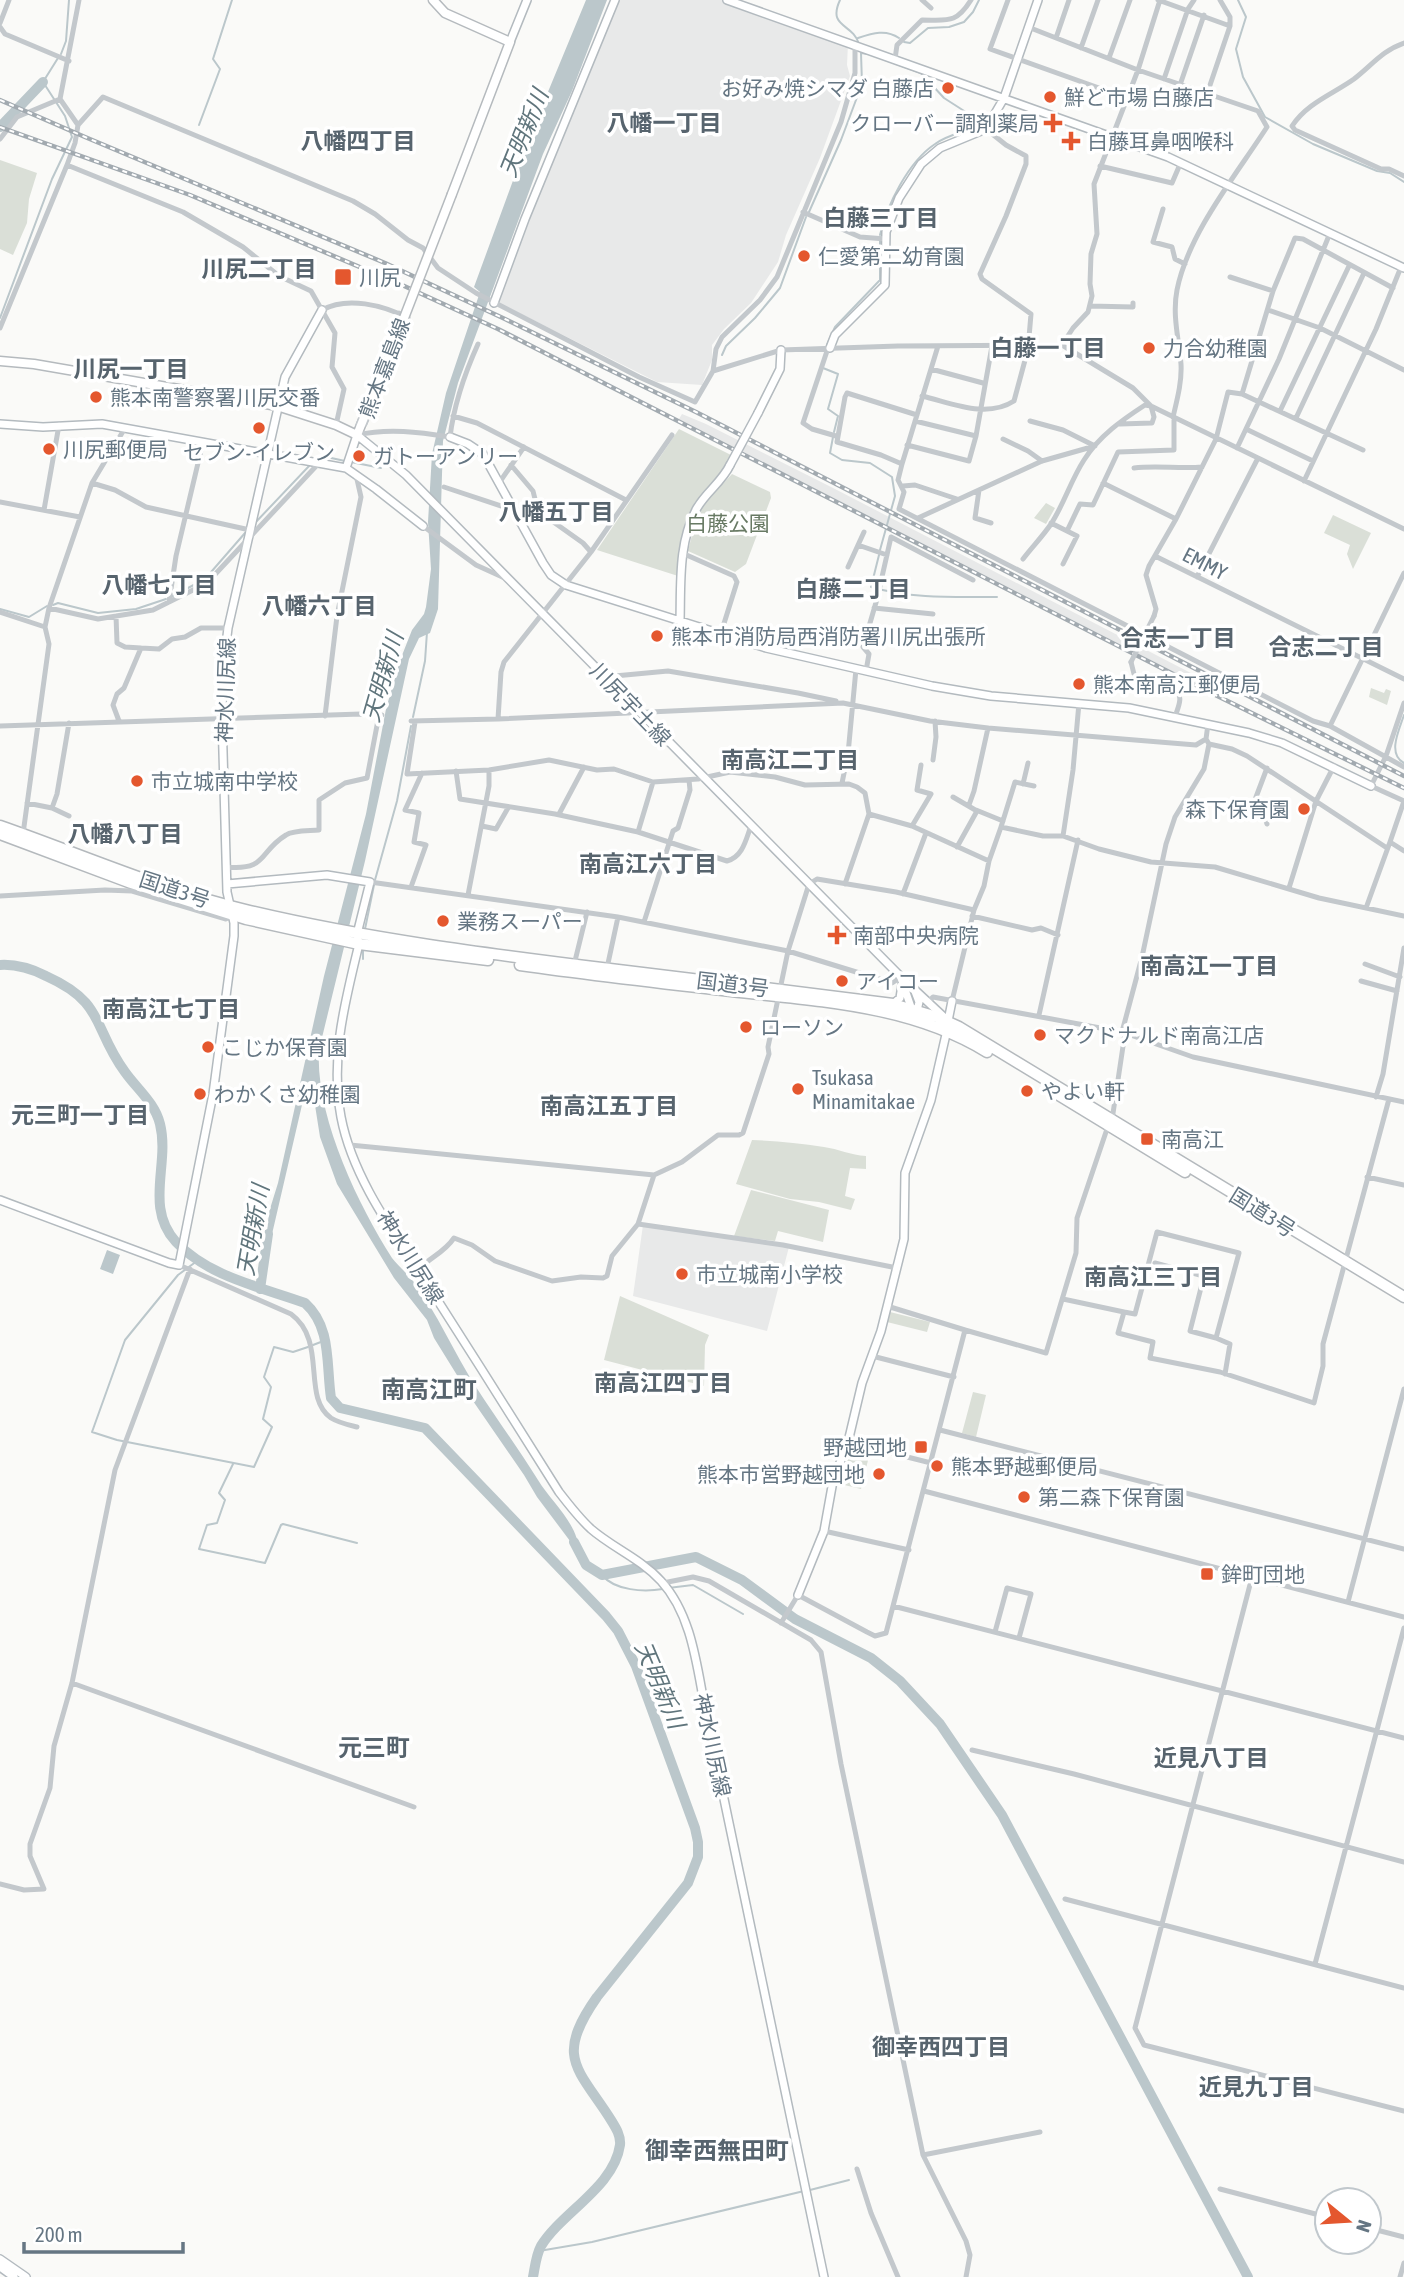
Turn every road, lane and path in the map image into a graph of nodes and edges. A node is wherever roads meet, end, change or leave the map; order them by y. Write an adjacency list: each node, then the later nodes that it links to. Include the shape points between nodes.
1 (9, 0): 20 (street)
2 (79, 0): 31 (street)
3 (433, 0): 24 (main road, via 445,13)
4 (527, 0): 24 (street)
5 (615, 0): 60 (street)
6 (727, 0): 26 (street)
7 (922, 0): 17 (street)
8 (971, 0): 29 (street, via 961,15 922,20 897,45)
9 (1008, 0): 30 (street, via 990,49)
10 (1038, 0): 22 (street)
11 (1069, 0): 23 (street)
12 (1098, 0): 27 (street)
13 (1130, 0): 28 (street)
14 (1159, 0): 18 (street); 32 (street)
15 (1194, 0): 18 (street)
16 (1220, 0): 21 (street)
17 (931, 8)
18 (1188, 9): 19 (street); 33 (street)
19 (1204, 15): 21 (street); 34 (street)
20 (0, 25): 31 (street, via 5,34)
21 (1230, 26): 35 (street)
22 (1028, 27): 23 (street); 30 (street)
23 (1056, 38): 27 (street)
24 (510, 42): 102 (main road, 熊本嘉島線, bridge)
25 (1404, 43): 46 (street, via 1310,106 1292,126)
26 (855, 45): 29 (street); 49 (street, via 855,73 841,122)
27 (1081, 48): 28 (street)
28 (1109, 58): 32 (street)
29 (895, 59): 36 (street)
30 (1017, 59): 36 (street); 37 (street)
31 (67, 60): 38 (street)
32 (1138, 70): 33 (street); 37 (street)
33 (1164, 79): 34 (street)
34 (1180, 85): 35 (street)
35 (1207, 94): 47 (street, via 1258,111 1267,127)
36 (1004, 98): 40 (street); 41 (street)
37 (1127, 98): 41 (street)
38 (60, 99): 39 (street); 42 (street, via 17,117)
39 (78, 125): 44 (street); 60 (street, via 103,97 353,201 423,248 438,268)
40 (986, 129): 51 (street, via 940,148 921,164 890,216); 71 (street, via 1026,156 980,274 1031,314)
41 (1112, 136): 43 (street); 45 (street)
42 (0, 139)
43 (1181, 162): 45 (street, via 1172,183); 47 (street)
44 (67, 165): 63 (street, via 183,212 243,247 279,276 311,291); 67 (street)
45 (1100, 166): 62 (street, via 1094,184 1097,234 1091,254)
46 (1404, 176)
47 (1230, 185): 50 (street); 53 (street, via 1196,235)
48 (1163, 209): 53 (street, via 1153,242 1172,247 1175,259)
49 (803, 212): 51 (street, via 860,237); 81 (street, via 777,277 722,337)
50 (1330, 233): 52 (street); 55 (street)
51 (886, 239): 75 (street, via 885,285 835,335)
52 (1323, 251): 54 (street); 59 (street, via 1295,239); 66 (street)
53 (1185, 264): 91 (street, via 1175,309 1181,366)
54 (1349, 266): 56 (street); 68 (street)
55 (1402, 267): 58 (street)
56 (1364, 274): 58 (street); 69 (street)
57 (1230, 277): 59 (street)
58 (1393, 288): 77 (street)
59 (1273, 291): 64 (street)
60 (493, 303): 81 (street, via 695,402)
61 (1133, 303): 62 (street, via 1133,307)
62 (1090, 306): 72 (street)
63 (321, 310): 65 (street, via 347,303); 86 (street, 神水川尻線, via 285,377); 98 (street, via 335,333 332,367 344,389)
64 (1268, 310): 66 (street); 83 (street)
65 (399, 313): 102 (street); 102 (street, via 408,318 369,417)
66 (1295, 319): 68 (street); 85 (street)
67 (0, 328)
68 (1320, 328): 69 (street); 89 (street)
69 (1335, 336): 77 (street); 93 (street)
70 (478, 344): 90 (street)
71 (1027, 344): 72 (street); 74 (street); 88 (street, via 1014,401)
72 (1062, 345): 87 (street, via 1133,388)
73 (937, 346): 74 (street); 75 (street); 79 (street)
74 (992, 346): 82 (street)
75 (829, 348): 76 (street); 104 (street, via 803,423)
76 (781, 350): 81 (street); 153 (street, bridge, via 780,369 724,478 698,505)
77 (1365, 352): 80 (street); 101 (street)
78 (0, 361): 86 (main road, 熊本嘉島線)
79 (930, 369): 82 (street); 84 (street)
80 (1404, 370)
81 (713, 371)
82 (983, 383): 88 (street)
83 (1242, 394): 85 (street); 108 (street, via 1228,393)
84 (922, 396): 88 (street); 92 (street)
85 (1259, 401): 89 (street); 100 (street)
86 (277, 406): 98 (main road, 熊本嘉島線); 115 (street, 神水川尻線)
87 (1151, 406): 91 (street); 96 (street, via 1145,405); 96 (street, via 1152,423)
88 (980, 410): 105 (street)
89 (1280, 411): 93 (street)
90 (453, 416): 106 (street); 112 (street)
91 (1174, 417): 108 (street); 129 (street, via 1174,450 1118,452)
92 (916, 418): 104 (street, via 847,393); 105 (street); 110 (street)
93 (1296, 418): 101 (street)
94 (1030, 421): 111 (street)
95 (0, 424): 97 (street)
96 (1116, 424): 111 (street)
97 (59, 425): 99 (street); 136 (street)
98 (336, 425): 102 (main road, 熊本嘉島線)
99 (125, 428): 109 (street); 127 (street)
100 (1246, 429): 113 (street); 118 (street)
101 (1326, 434): 114 (street); 118 (street)
102 (357, 435): 106 (street, via 377,431); 123 (street); 162 (street, 川尻宇土線, via 424,492)
103 (672, 435): 134 (street)
104 (836, 436): 120 (street, via 837,442)
105 (976, 436): 110 (street, via 969,461)
106 (450, 437): 128 (street, via 483,454)
107 (1003, 439): 117 (street)
108 (1216, 439): 113 (street); 122 (street)
109 (203, 442): 115 (street); 139 (street)
110 (907, 445): 120 (street)
111 (1095, 446): 117 (street); 144 (street)
112 (524, 447): 121 (street); 134 (street)
113 (1237, 448): 116 (street)
114 (1363, 450)
115 (268, 453): 119 (street); 147 (street, 神水川尻線)
116 (1258, 458): 126 (street); 160 (street)
117 (1042, 461): 132 (street)
118 (1313, 461): 126 (street)
119 (319, 463): 123 (street); 150 (street)
120 (902, 464): 130 (street, via 898,480)
121 (511, 465): 128 (street); 138 (street, via 533,491)
122 (1202, 467): 124 (street); 142 (street)
123 (346, 468): 125 (street)
124 (1133, 468)
125 (355, 473): 145 (street); 186 (street, via 362,497 337,616)
126 (1304, 481): 146 (street)
127 (92, 483): 139 (street, via 146,507); 140 (street)
128 (499, 483): 137 (street)
129 (1103, 483): 142 (street); 148 (street, via 1093,505 1080,505)
130 (903, 486): 133 (street, via 915,485); 141 (street, via 899,509)
131 (444, 487): 137 (street)
132 (979, 489): 133 (street); 143 (street, via 975,518)
133 (957, 499): 141 (street)
134 (626, 500): 152 (street)
135 (0, 502): 136 (street)
136 (44, 510): 140 (street)
137 (513, 510): 138 (street); 163 (street, via 551,575)
138 (538, 511): 152 (street)
139 (185, 516): 147 (street); 164 (street)
140 (80, 517): 165 (street)
141 (918, 518): 196 (street)
142 (1176, 519): 155 (street)
143 (991, 523)
144 (1051, 523): 148 (street); 156 (street)
145 (423, 526): 162 (street, via 476,565)
146 (1404, 529)
147 (250, 530): 150 (street, 神水川尻線)
148 (1067, 531): 157 (street, via 1077,536)
149 (864, 532): 151 (street)
150 (248, 539): 164 (street, via 207,583); 173 (street, 神水川尻線)
151 (858, 545): 154 (street); 158 (street)
152 (591, 552): 163 (street)
153 (682, 553): 171 (street); 174 (street, via 734,576 737,582)
154 (887, 555): 161 (street, via 891,537); 166 (street)
155 (1154, 555): 160 (street, EMMY); 188 (street, bridge, via 1146,575 1156,609 1131,662 1134,674 1177,689 1180,702)
156 (1023, 559)
157 (1063, 564)
158 (849, 567)
159 (1404, 573): 176 (street)
160 (1197, 577): 176 (street, EMMY)
161 (973, 580)
162 (511, 581): 168 (street, 川尻宇土線)
163 (566, 585): 168 (street); 171 (street)
164 (169, 602): 170 (street, via 153,610)
165 (49, 608): 170 (street, via 98,619); 172 (street)
166 (874, 608): 169 (street); 178 (street, via 863,647 869,654)
167 (0, 612): 172 (street)
168 (545, 613): 179 (street, 川尻宇土線); 189 (street, via 504,662)
169 (933, 614)
170 (116, 616): 175 (street, via 117,643)
171 (680, 621): 174 (street)
172 (45, 627): 193 (street, via 49,644)
173 (228, 628): 175 (street, via 201,628 159,649); 187 (street, 神水川尻線)
174 (721, 633): 177 (street)
175 (141, 648): 190 (street, via 113,705)
176 (1362, 658): 180 (street, EMMY); 196 (street)
177 (856, 669): 178 (street); 184 (street)
178 (866, 671): 182 (street, via 991,696)
179 (604, 677): 181 (street, via 668,671); 185 (street, 川尻宇土線)
180 (1404, 679)
181 (842, 703): 184 (street); 185 (street)
182 (1079, 703): 188 (street); 198 (street)
183 (1404, 703): 200 (street)
184 (853, 704): 191 (street); 214 (street)
185 (640, 713): 189 (street); 211 (street, 川尻宇土線)
186 (324, 716): 187 (street); 248 (street, via 381,715 367,778 345,783 319,800 318,830 287,833 252,867)
187 (222, 717): 190 (street); 248 (street, 神水川尻線)
188 (1175, 717): 194 (street)
189 (498, 719): 210 (street, via 413,722 407,774)
190 (119, 721): 192 (street)
191 (935, 721): 197 (street); 201 (street)
192 (69, 723): 193 (street); 224 (street)
193 (37, 724): 195 (street); 221 (street)
194 (1208, 724): 199 (street); 204 (street, via 1282,743)
195 (0, 726)
196 (1330, 726): 200 (street)
197 (988, 728): 198 (street); 223 (street)
198 (1077, 735): 199 (street, via 1196,745); 240 (street)
199 (1208, 742): 207 (street); 247 (street, via 1204,769 1175,817)
200 (1386, 758): 206 (street); 217 (street)
201 (933, 760)
202 (1028, 763): 215 (street)
203 (921, 765): 235 (street, via 917,790 931,794)
204 (1334, 766): 217 (street); 219 (street)
205 (584, 767): 208 (street, via 549,760); 213 (street, via 614,769); 227 (street)
206 (1404, 767)
207 (1267, 768): 219 (street); 231 (street, via 1253,805 1262,808)
208 (489, 770): 209 (street); 222 (street)
209 (456, 771): 210 (street); 222 (street, via 460,799)
210 (422, 773): 253 (street, via 405,810 419,813 414,842 426,845)
211 (704, 778): 212 (street); 214 (street, via 730,772 816,786); 232 (street, 川尻宇土線)
212 (689, 780): 213 (street); 242 (street, via 690,790)
213 (653, 782): 236 (street)
214 (842, 783): 228 (street, via 864,793)
215 (1023, 784): 216 (street); 230 (street, via 1015,782)
216 (1034, 786)
217 (1371, 786): 220 (street)
218 (953, 797): 223 (street)
219 (1316, 801): 243 (street); 254 (street)
220 (1404, 801): 243 (street)
221 (27, 803): 224 (street); 239 (street)
222 (485, 803): 225 (street); 234 (street)
223 (969, 805): 226 (street)
224 (52, 808): 229 (street)
225 (508, 808): 227 (street); 234 (street, via 496,828)
226 (976, 810): 230 (street); 244 (street)
227 (559, 814): 236 (street)
228 (869, 814): 235 (street); 252 (street)
229 (69, 816)
230 (1002, 824): 240 (street, via 1043,836); 246 (street)
231 (1266, 824)
232 (751, 825): 242 (street, via 742,851 734,859); 251 (street, 川尻宇土線)
233 (0, 826): 239 (highway, 国道3号)
234 (482, 826): 256 (street)
235 (912, 826): 237 (street)
236 (638, 832): 242 (street)
237 (926, 833): 244 (street); 255 (street)
238 (0, 834): 259 (highway, 国道3号, via 131,883)
239 (23, 834): 259 (highway, 国道3号)
240 (1063, 836): 241 (street)
241 (1078, 840): 247 (street); 265 (street)
242 (669, 844): 264 (street)
243 (1388, 845): 245 (street); 258 (street)
244 (957, 847): 246 (street)
245 (1404, 851)
246 (989, 861): 261 (street)
247 (1162, 863): 254 (street, via 1215,867); 284 (street)
248 (226, 866): 250 (street, 神水川尻線)
249 (365, 881): 250 (street, via 327,875); 253 (street); 266 (street, 神水川尻線)
250 (227, 884): 259 (street, 神水川尻線)
251 (809, 884): 252 (street, via 817,879); 268 (street); 272 (street, 川尻宇土線)
252 (845, 884): 255 (street)
253 (411, 887): 256 (street)
254 (1289, 888): 258 (street)
255 (903, 894): 261 (street)
256 (468, 895): 260 (street)
257 (0, 896): 259 (street, via 132,891 226,919)
258 (1366, 908): 262 (street)
259 (231, 911): 266 (highway, 国道3号); 295 (street, 神水川尻線, via 234,936 215,1077)
260 (587, 912): 263 (street); 270 (street)
261 (973, 913): 265 (street); 278 (street)
262 (1404, 916)
263 (618, 917): 264 (street); 271 (street)
264 (644, 922): 268 (street)
265 (1058, 934): 282 (street)
266 (353, 938): 270 (highway, 国道3号); 271 (highway, 国道3号); 289 (street, 神水川尻線, via 337,1050 338,1098)
267 (1404, 948): 273 (street)
268 (788, 951): 272 (street, via 892,983); 277 (street)
269 (1364, 964): 273 (street)
270 (574, 965): 271 (highway, 国道3号)
271 (606, 972): 277 (highway, 国道3号)
272 (901, 977): 275 (street, 川尻宇土線); 280 (street, via 902,992); 281 (street, 川尻宇土線)
273 (1400, 977): 276 (street)
274 (1361, 981): 276 (street)
275 (914, 989): 279 (street, 川尻宇土線); 281 (street, via 919,1002)
276 (1397, 991): 285 (street)
277 (778, 993): 280 (highway, 国道3号); 281 (highway, 国道3号); 290 (street, via 769,1054 743,1133 718,1135 682,1163)
278 (952, 1001): 279 (street, via 933,997); 282 (street); 283 (street)
279 (928, 1002): 283 (street, 川尻宇土線)
280 (893, 1004): 281 (highway, 国道3号)
281 (913, 1014): 283 (highway, 国道3号)
282 (1039, 1015): 284 (street)
283 (947, 1026): 288 (highway, 国道3号); 298 (street, via 931,1100 905,1173 904,1238)
284 (1124, 1033): 285 (street, via 1193,1057); 288 (street)
285 (1376, 1097): 286 (street)
286 (1390, 1099): 287 (street); 291 (street)
287 (1404, 1102)
288 (1110, 1123): 297 (highway, 国道3号); 304 (street, via 1077,1219 1076,1253)
289 (350, 1145): 290 (street); 300 (street, 神水川尻線, via 367,1186)
290 (654, 1175): 294 (street)
291 (1367, 1177): 292 (street); 297 (street)
292 (1404, 1185)
293 (0, 1200): 295 (street, via 169,1263)
294 (638, 1224): 298 (street, via 783,1245); 300 (street, via 612,1256 603,1278 552,1281 495,1261 454,1238 446,1250)
295 (180, 1261): 299 (street)
296 (1155, 1263): 301 (street)
297 (1345, 1266): 303 (highway, 国道3号); 305 (highway, 国道3号); 311 (street, via 1323,1344 1314,1403)
298 (897, 1268): 306 (street)
299 (190, 1269): 316 (street, via 303,1322 312,1347 321,1407 334,1420); 335 (street, via 115,1470)
300 (418, 1270): 326 (street, 神水川尻線, via 575,1513)
301 (1204, 1276): 302 (street); 309 (street, via 1190,1331)
302 (1212, 1278)
303 (1404, 1297)
304 (1063, 1299): 307 (street); 308 (street, via 1046,1353)
305 (1404, 1304)
306 (887, 1306): 308 (street); 310 (street)
307 (1124, 1311): 309 (street, via 1135,1314 1157,1232 1239,1253); 311 (street, via 1118,1333 1153,1342 1150,1358)
308 (965, 1330): 312 (street)
309 (1216, 1338): 311 (street, via 1230,1344)
310 (872, 1356): 312 (street); 318 (street)
311 (1225, 1374)
312 (954, 1377): 317 (street)
313 (1404, 1389): 314 (street)
314 (1395, 1423): 315 (street); 322 (street)
315 (1404, 1426)
316 (357, 1427)
317 (940, 1430): 319 (street); 322 (street)
318 (848, 1442): 319 (street); 321 (street, via 833,1482)
319 (931, 1462): 320 (street)
320 (924, 1491): 324 (street); 325 (street)
321 (824, 1531): 324 (street); 327 (street)
322 (1365, 1539): 323 (street); 328 (street)
323 (1404, 1549)
324 (909, 1550): 329 (street)
325 (1252, 1577): 328 (street); 336 (street)
326 (661, 1581): 331 (street, via 693,1577 709,1581); 362 (street, 神水川尻線, via 682,1613 691,1643)
327 (798, 1595): 329 (street, via 875,1636 886,1633); 331 (street)
328 (1348, 1602): 330 (street)
329 (893, 1606): 333 (street)
330 (1404, 1617)
331 (782, 1622): 351 (street, via 821,1652)
332 (1404, 1628): 337 (street)
333 (995, 1632): 334 (street); 334 (street, via 1007,1588 1031,1594)
334 (1020, 1639): 336 (street)
335 (72, 1683): 341 (street); 344 (street, via 54,1746 50,1788 30,1844 30,1856 44,1889)
336 (1222, 1691): 337 (street); 340 (street)
337 (1377, 1731): 338 (street); 342 (street)
338 (1404, 1738)
339 (972, 1750): 340 (street)
340 (1193, 1805): 342 (street); 346 (street)
341 (414, 1807)
342 (1346, 1846): 343 (street); 347 (street)
343 (1404, 1862)
344 (0, 1884)
345 (1065, 1899): 346 (street)
346 (1162, 1923): 347 (street); 349 (street, via 1135,2028 1144,2045)
347 (1315, 1964): 348 (street)
348 (1404, 1988)
349 (1404, 2111)
350 (1040, 2132): 351 (street)
351 (923, 2155): 364 (street, via 966,2241 970,2255)
352 (857, 2169): 363 (street)
353 (1220, 2189): 354 (street)
354 (1313, 2213)
355 (1383, 2232): 356 (street)
356 (1404, 2237)
357 (0, 2259): 361 (street)
358 (1404, 2263): 365 (street)
359 (0, 2267): 360 (street)
360 (14, 2277)
361 (26, 2277)
362 (824, 2277)
363 (898, 2277)
364 (966, 2277)
365 (1400, 2277)

